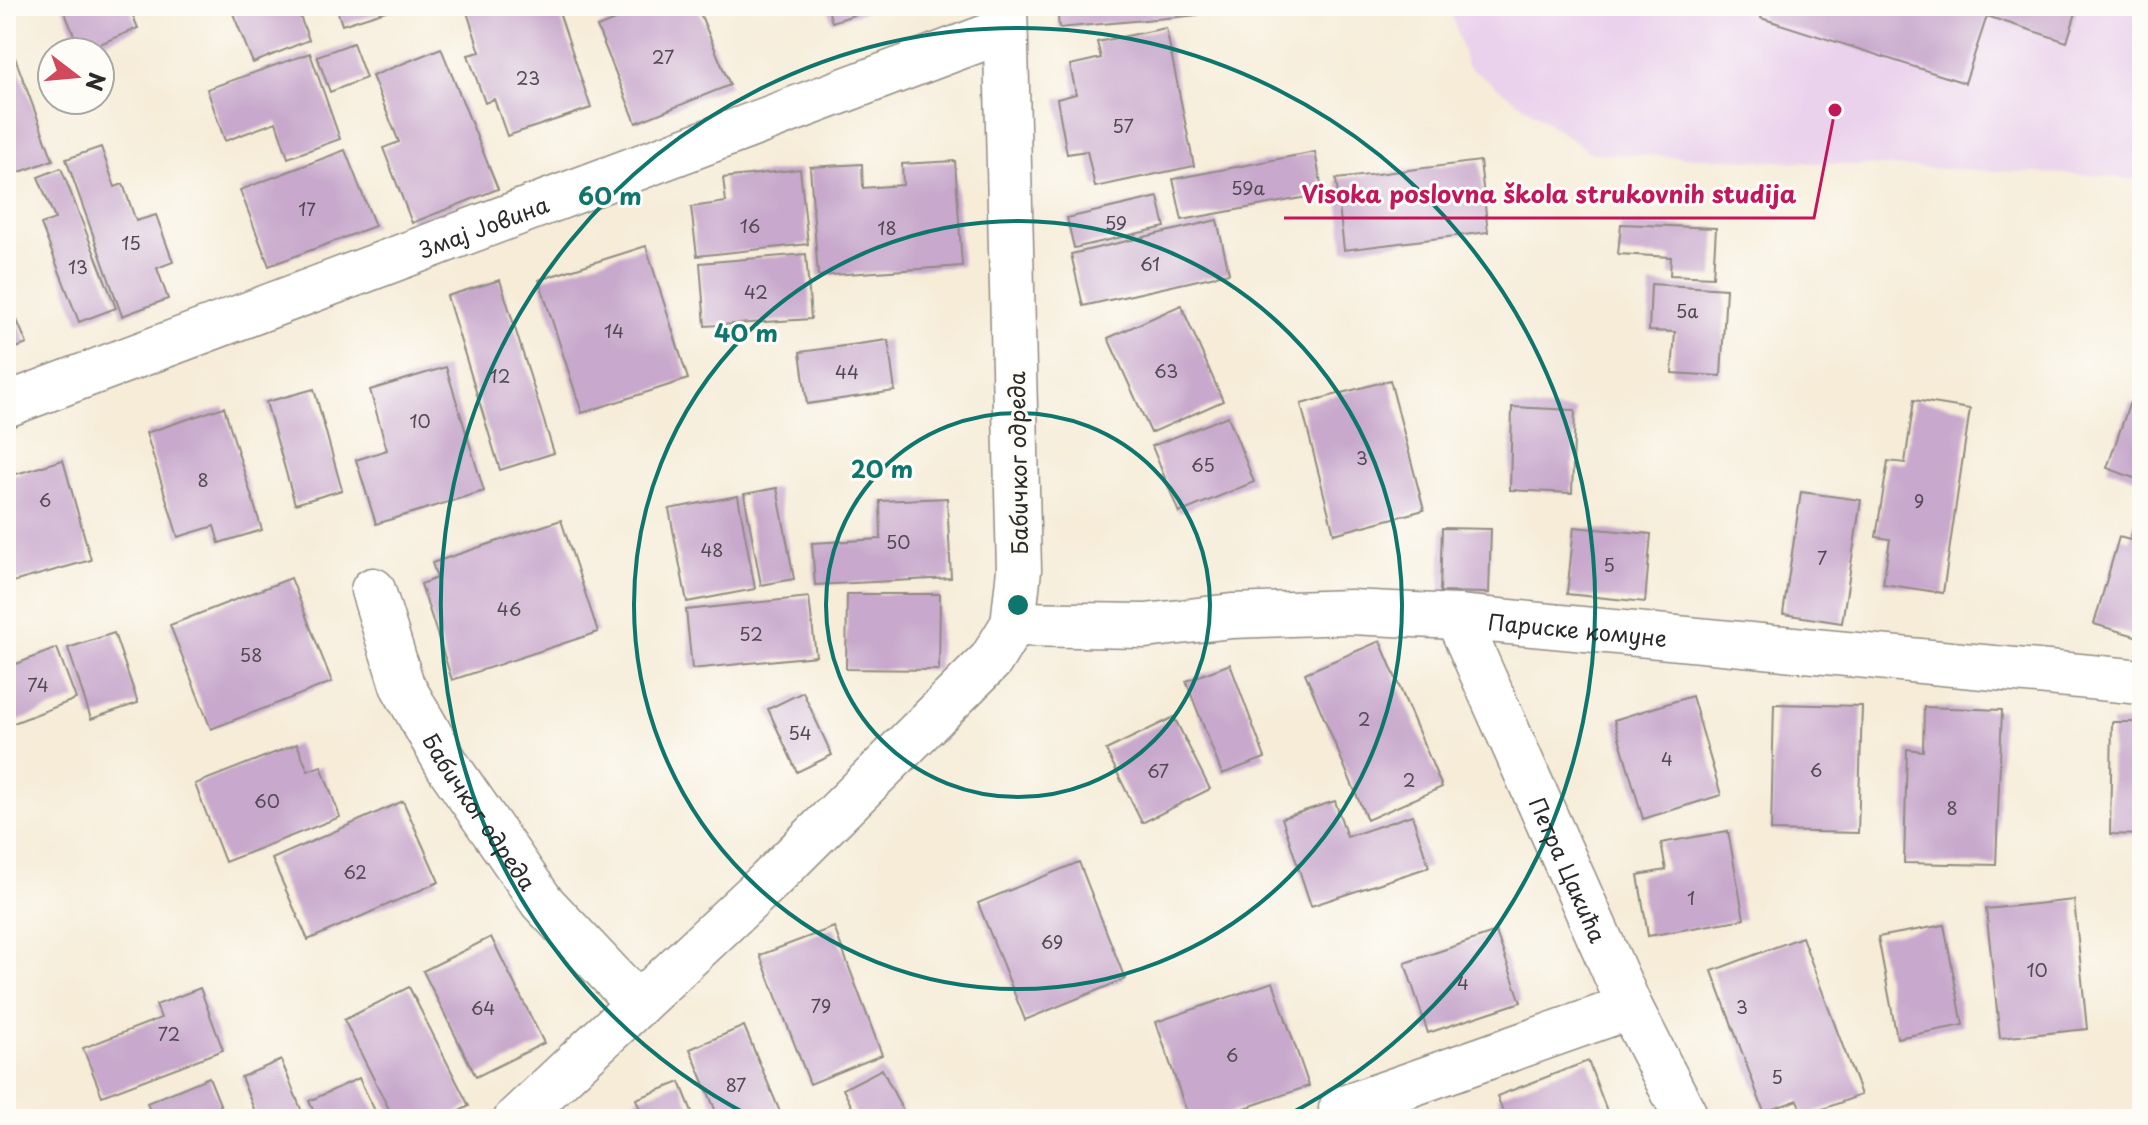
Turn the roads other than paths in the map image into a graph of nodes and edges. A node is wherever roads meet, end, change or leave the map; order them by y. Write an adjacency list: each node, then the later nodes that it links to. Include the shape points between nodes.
1 (1005, 18): 2 (street, Змај Јовина); 5 (street, Бабичког одреда, via 1019,570)
2 (6, 405)
3 (373, 590): 7 (street, Бабичког одреда, via 402,685 448,766 542,902)
4 (1457, 617): 5 (street, Париске комуне, via 1350,612 1232,616 1145,626); 6 (street, Париске комуне); 8 (street, Петра Цакића)
5 (1013, 624): 7 (street, Бабичког одреда, via 991,660)
6 (2142, 682)
7 (638, 1004): 10 (street, Бабичког одреда)
8 (1630, 1007): 9 (street); 11 (street, Петра Цакића)
9 (1341, 1109)
10 (516, 1119)
11 (1687, 1119)

